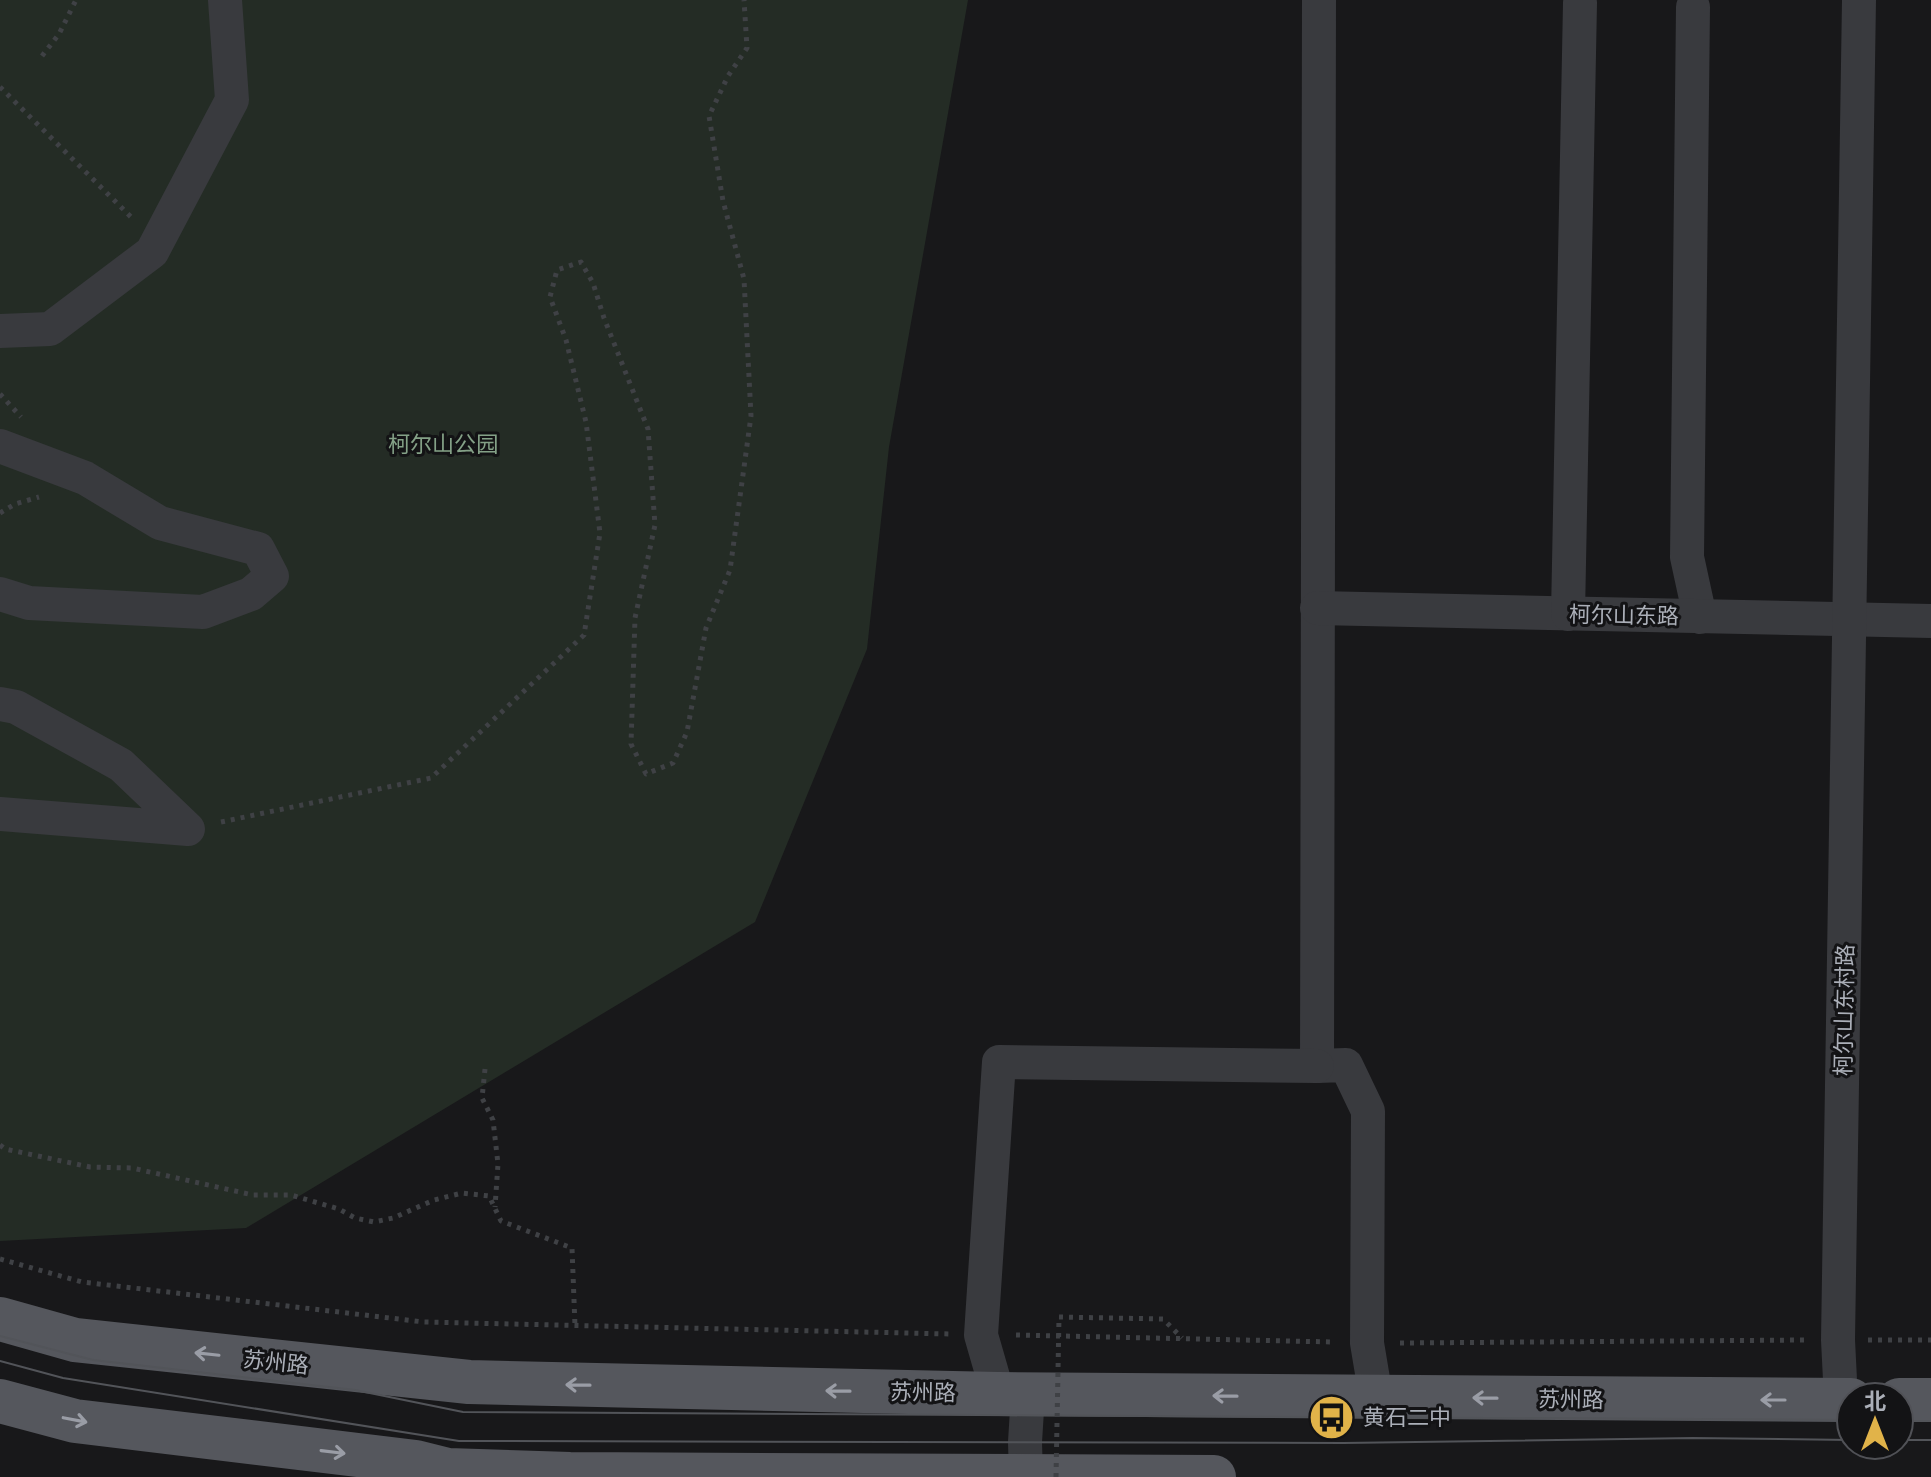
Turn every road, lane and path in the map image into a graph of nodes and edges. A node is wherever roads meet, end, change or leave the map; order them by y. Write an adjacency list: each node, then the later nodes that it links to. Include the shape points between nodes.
1 (76, 0): 8 (path)
2 (225, 0): 10 (street, via 232,100)
3 (744, 0): 21 (path, via 747,48 709,116 723,201 744,279 751,416 730,570 706,628 687,732 673,763 646,774 631,744 635,618 655,525 648,429 581,262 557,270 550,297 586,422 600,533 584,635 431,778)
4 (1319, 0): 14 (street)
5 (1859, 0): 17 (street, 柯尔山东村路)
6 (1580, 3): 15 (street)
7 (1693, 7): 16 (street, via 1687,557)
8 (42, 56)
9 (0, 87): 10 (path)
10 (157, 243): 11 (street, via 50,329)
11 (0, 331)
12 (0, 446): 13 (street, via 85,478 160,523 258,549 272,576 251,594 203,612 29,603)
13 (0, 594)
14 (1317, 608): 15 (street, 柯尔山东路); 22 (street)
15 (1568, 614): 16 (street, 柯尔山东路)
16 (1700, 617): 17 (street, 柯尔山东路)
17 (1850, 620): 18 (street, 柯尔山东路); 29 (street, 柯尔山东村路, via 1838,1340)
18 (1931, 621)
19 (0, 704): 21 (street, via 16,707 121,765)
20 (0, 814): 21 (street)
21 (188, 829)
22 (1317, 1066): 30 (street, via 999,1062 981,1335); 31 (street, via 1346,1065 1368,1111 1367,1343)
23 (485, 1069): 25 (path, via 482,1098 493,1120 498,1164)
24 (0, 1145): 25 (path, via 90,1167 132,1168 253,1195 291,1195 374,1222 462,1193 489,1196)
25 (495, 1208): 27 (path, via 501,1221 572,1248)
26 (0, 1319): 30 (main road, 苏州路, one-way to 26, via 469,1382 75,1340)
27 (575, 1326)
28 (1182, 1339): 35 (path, bridge, via 1163,1319 1059,1317)
29 (1843, 1381)
30 (1013, 1394): 31 (main road, 苏州路, one-way to 30); 35 (street)
31 (1376, 1397): 32 (main road, 苏州路, one-way to 31)
32 (1835, 1400)
33 (0, 1401): 34 (main road, one-way to 34, via 75,1421)
34 (477, 1474): 35 (main road)
35 (1036, 1476): 36 (main road)
36 (1214, 1477)

